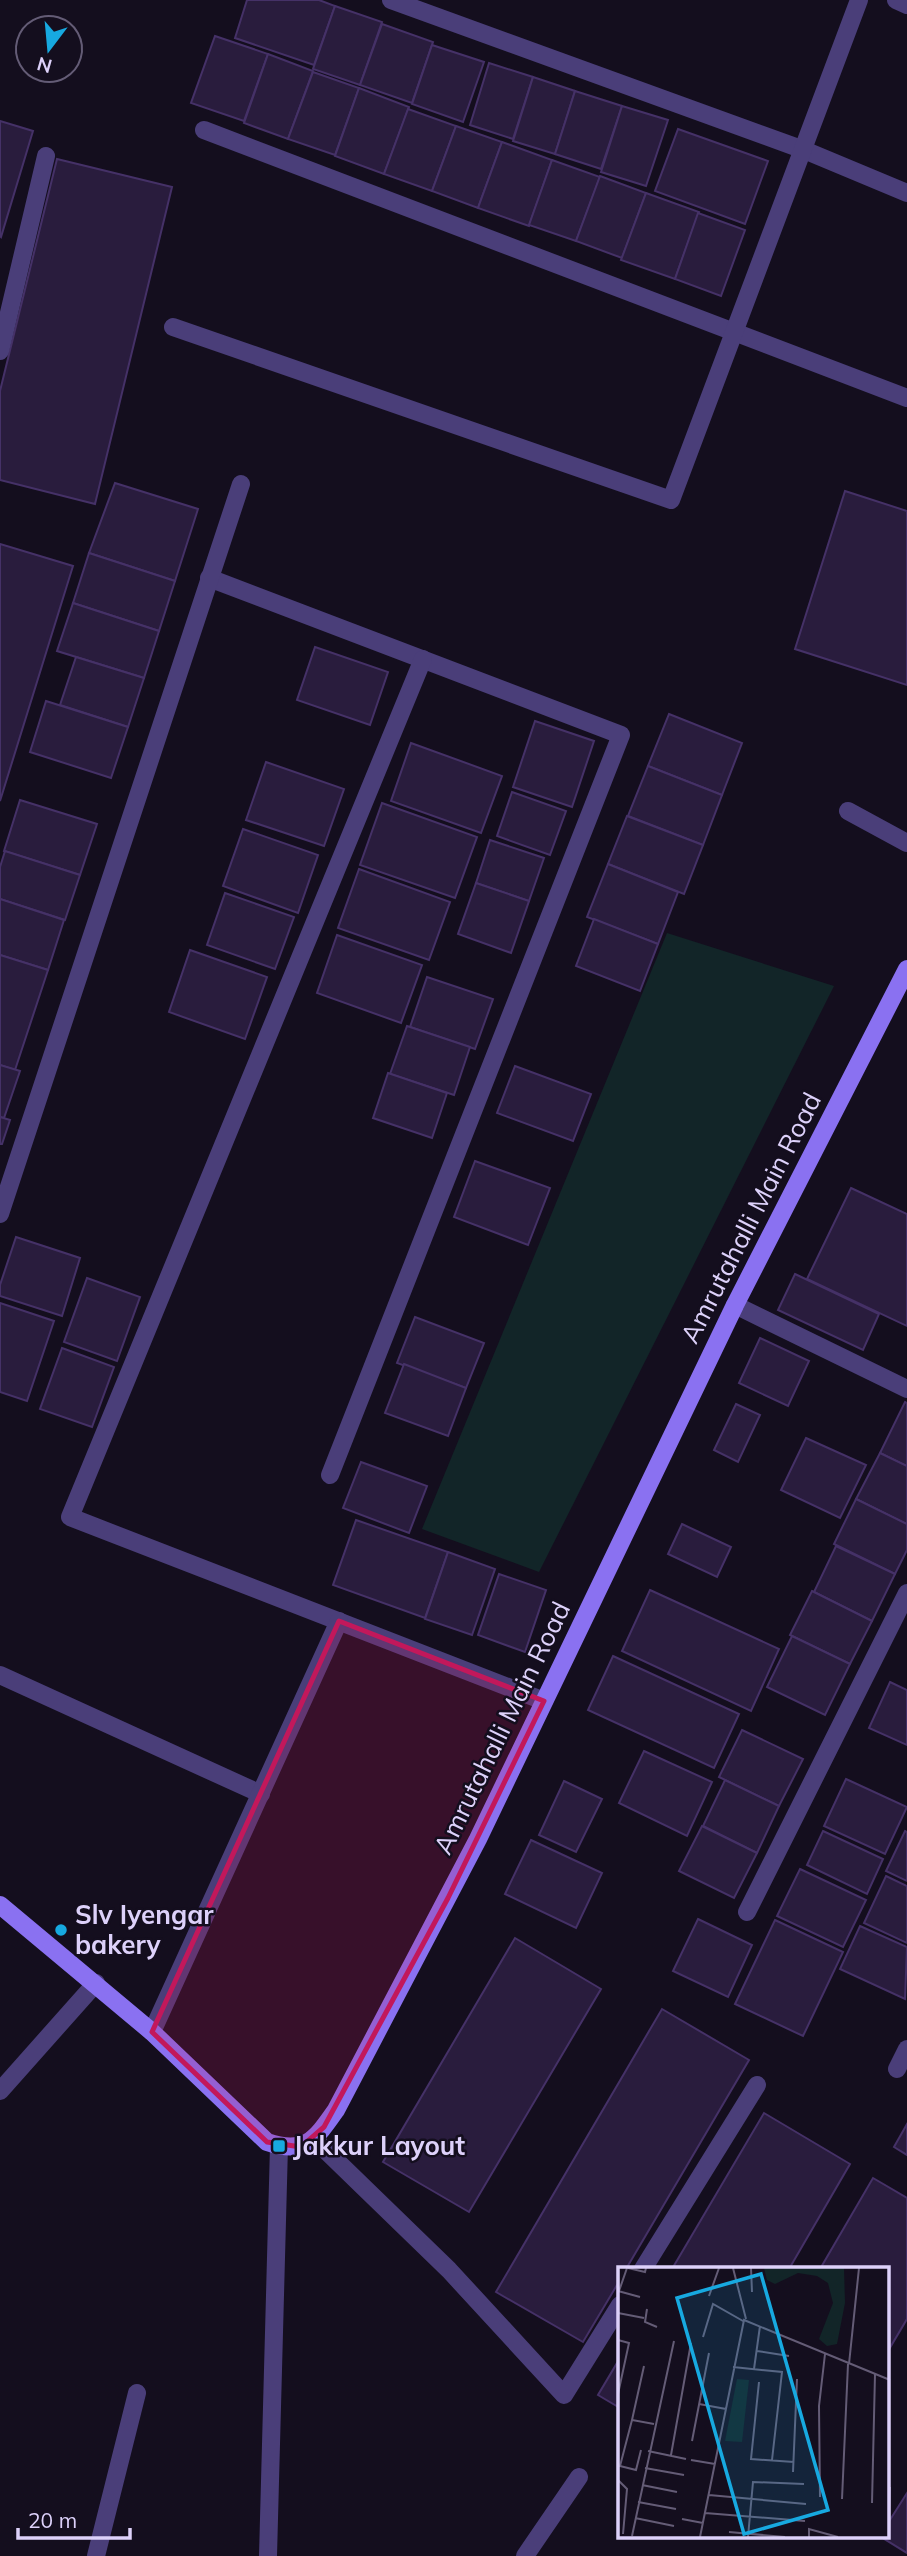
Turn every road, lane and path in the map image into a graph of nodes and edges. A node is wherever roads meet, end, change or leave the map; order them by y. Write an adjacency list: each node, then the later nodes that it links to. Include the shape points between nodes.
1 (391, 0): 6 (street)
2 (859, 0): 6 (street)
3 (896, 0): 4 (street)
4 (907, 5)
5 (204, 130): 10 (street)
6 (804, 150): 8 (street); 10 (street)
7 (46, 156): 11 (street)
8 (907, 192)
9 (173, 327): 10 (street, via 671,500)
10 (733, 332): 12 (street)
11 (0, 351)
12 (907, 398)
13 (241, 484): 14 (street)
14 (209, 578): 15 (street); 19 (street)
15 (423, 659): 22 (street, via 621,734); 24 (street, via 70,1517)
16 (848, 811): 17 (street)
17 (907, 843)
18 (907, 969): 20 (street, Amrutahalli Main Road)
19 (0, 1214)
20 (736, 1305): 21 (street); 26 (street, Amrutahalli Main Road)
21 (907, 1388)
22 (330, 1475)
23 (907, 1593): 29 (street)
24 (339, 1621): 26 (street); 27 (street)
25 (0, 1675): 27 (street)
26 (544, 1701): 36 (street, Amrutahalli Main Road, via 442,1910 336,2110)
27 (261, 1794): 31 (street)
28 (0, 1905): 30 (street)
29 (747, 1912)
30 (96, 1983): 31 (street); 35 (street)
31 (152, 2032): 37 (street, via 251,2128)
32 (907, 2049): 33 (street)
33 (897, 2069)
34 (757, 2085): 38 (street)
35 (0, 2091)
36 (314, 2139): 37 (street, via 301,2147); 39 (street, via 449,2270 564,2395)
37 (279, 2146): 43 (street)
38 (643, 2267)
39 (618, 2308)
40 (137, 2393): 42 (street)
41 (579, 2477): 44 (street)
42 (96, 2556)
43 (268, 2556)
44 (525, 2556)

